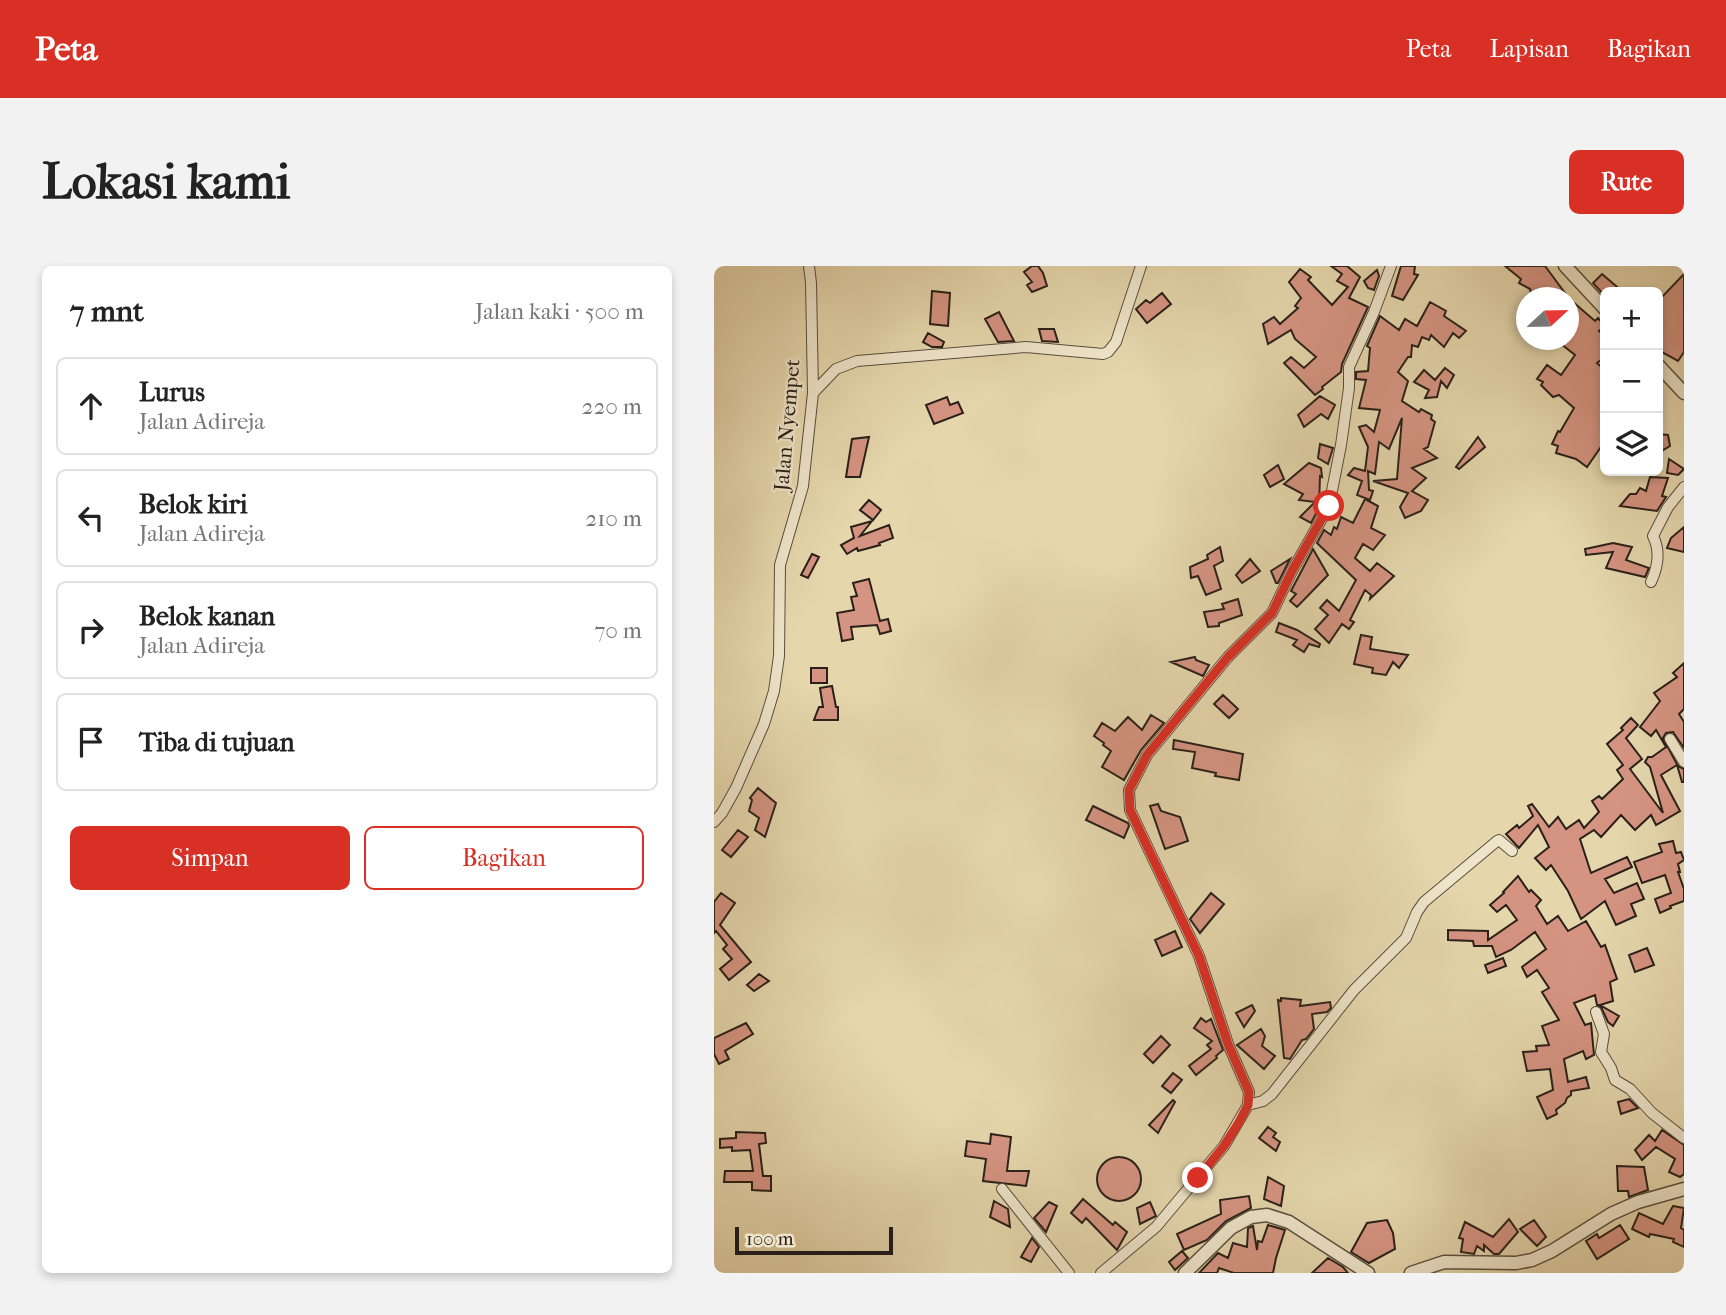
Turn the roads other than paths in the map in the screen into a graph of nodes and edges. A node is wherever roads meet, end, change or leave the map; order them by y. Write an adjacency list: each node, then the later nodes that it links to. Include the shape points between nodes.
1 (809, 266): 7 (street, Jalan Nyempet)
2 (1141, 266): 7 (street, via 1116,342 1103,354 1026,347 857,361 836,369)
3 (1391, 266): 16 (street, via 1349,367 1329,506 1272,613 1228,657 1147,755 1129,790 1130,810 1199,956 1249,1092)
4 (1564, 266): 5 (street)
5 (1600, 304)
6 (1663, 370): 8 (street)
7 (813, 393): 13 (street, Jalan Nyempet, via 803,486 780,565 774,691 736,788)
8 (1684, 393)
9 (1684, 488): 10 (street, via 1653,536 1658,545)
10 (1651, 582)
11 (1670, 739): 12 (street)
12 (1684, 762)
13 (714, 822)
14 (1512, 851): 16 (street, via 1497,841 1424,902 1406,938 1354,990 1272,1094)
15 (1596, 1012): 17 (street, via 1604,1038 1601,1052 1615,1080)
16 (1248, 1105): 21 (street, via 1224,1146 1156,1227)
17 (1684, 1138)
18 (1002, 1189): 20 (street)
19 (1684, 1189): 24 (street, via 1611,1214 1532,1259 1444,1262)
20 (1069, 1273)
21 (1101, 1273)
22 (1185, 1273): 23 (street, via 1231,1228 1251,1217 1267,1215 1289,1222)
23 (1368, 1273)
24 (1411, 1273)

